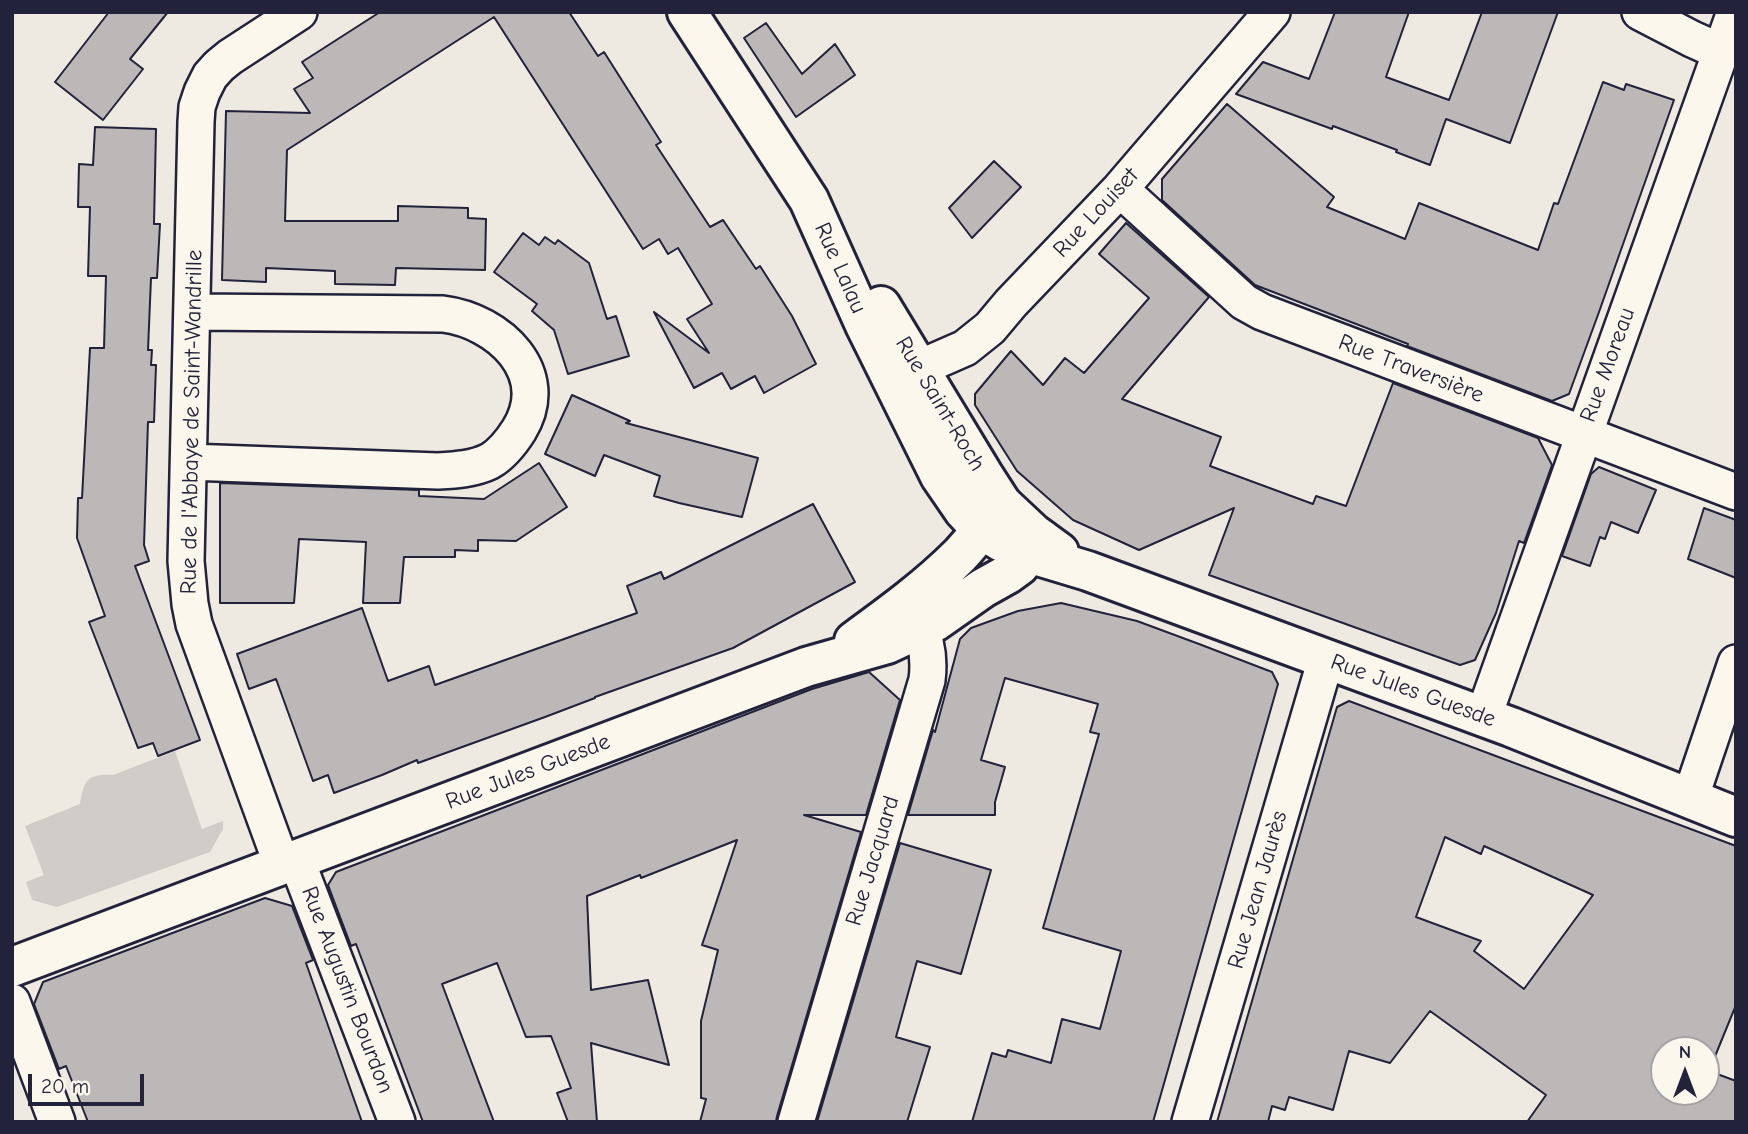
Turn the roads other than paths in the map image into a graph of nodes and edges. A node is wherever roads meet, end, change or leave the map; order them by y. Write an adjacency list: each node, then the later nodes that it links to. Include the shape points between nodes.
1 (299, 12): 9 (street, Rue de l'Abbaye de Saint-Wandrille, via 219,66 202,92 196,122)
2 (687, 12): 8 (main road, Rue Lalau)
3 (1272, 12): 7 (street, Rue Louiset)
4 (1640, 12): 6 (street)
5 (1735, 12): 6 (street, Rue Moreau)
6 (1721, 52): 11 (street, Rue Moreau)
7 (1120, 189): 10 (street, Rue Louiset, via 990,328 965,348); 11 (street, Rue Traversière, via 1244,302 1262,313)
8 (809, 200): 10 (main road, Rue Saint-Roch, via 850,255)
9 (192, 312): 12 (street, Rue de l'Abbaye de Saint-Wandrille); 12 (street, via 460,316 513,348 530,392 523,424 505,449 492,460 459,470)
10 (905, 374): 14 (main road, Rue Saint-Roch)
11 (1583, 434): 13 (street, Rue Traversière); 19 (street, Rue Moreau)
12 (189, 462): 22 (street, Rue de l'Abbaye de Saint-Wandrille, via 186,561 190,604 202,649)
13 (1736, 492)
14 (992, 517): 15 (main road, Rue Jules Guesde); 16 (main road, via 944,570)
15 (1036, 547): 16 (main road, via 1019,566 936,621); 17 (main road, Rue Jules Guesde, via 1088,571)
16 (915, 614): 22 (main road, Rue Jules Guesde, via 806,667); 27 (street, Rue Jacquard, via 928,653 927,680)
17 (1326, 659): 19 (main road, Rue Jules Guesde); 28 (street, Rue Jean Jaurès)
18 (1736, 663): 20 (street)
19 (1483, 718): 20 (main road, Rue Jules Guesde)
20 (1690, 799): 21 (main road, Rue Jules Guesde)
21 (1736, 817)
22 (289, 862): 23 (main road, Rue Jules Guesde); 26 (street, Rue Augustin Bourdon)
23 (14, 958)
24 (12, 1002): 25 (street)
25 (57, 1122)
26 (397, 1122)
27 (796, 1122)
28 (1190, 1122)

